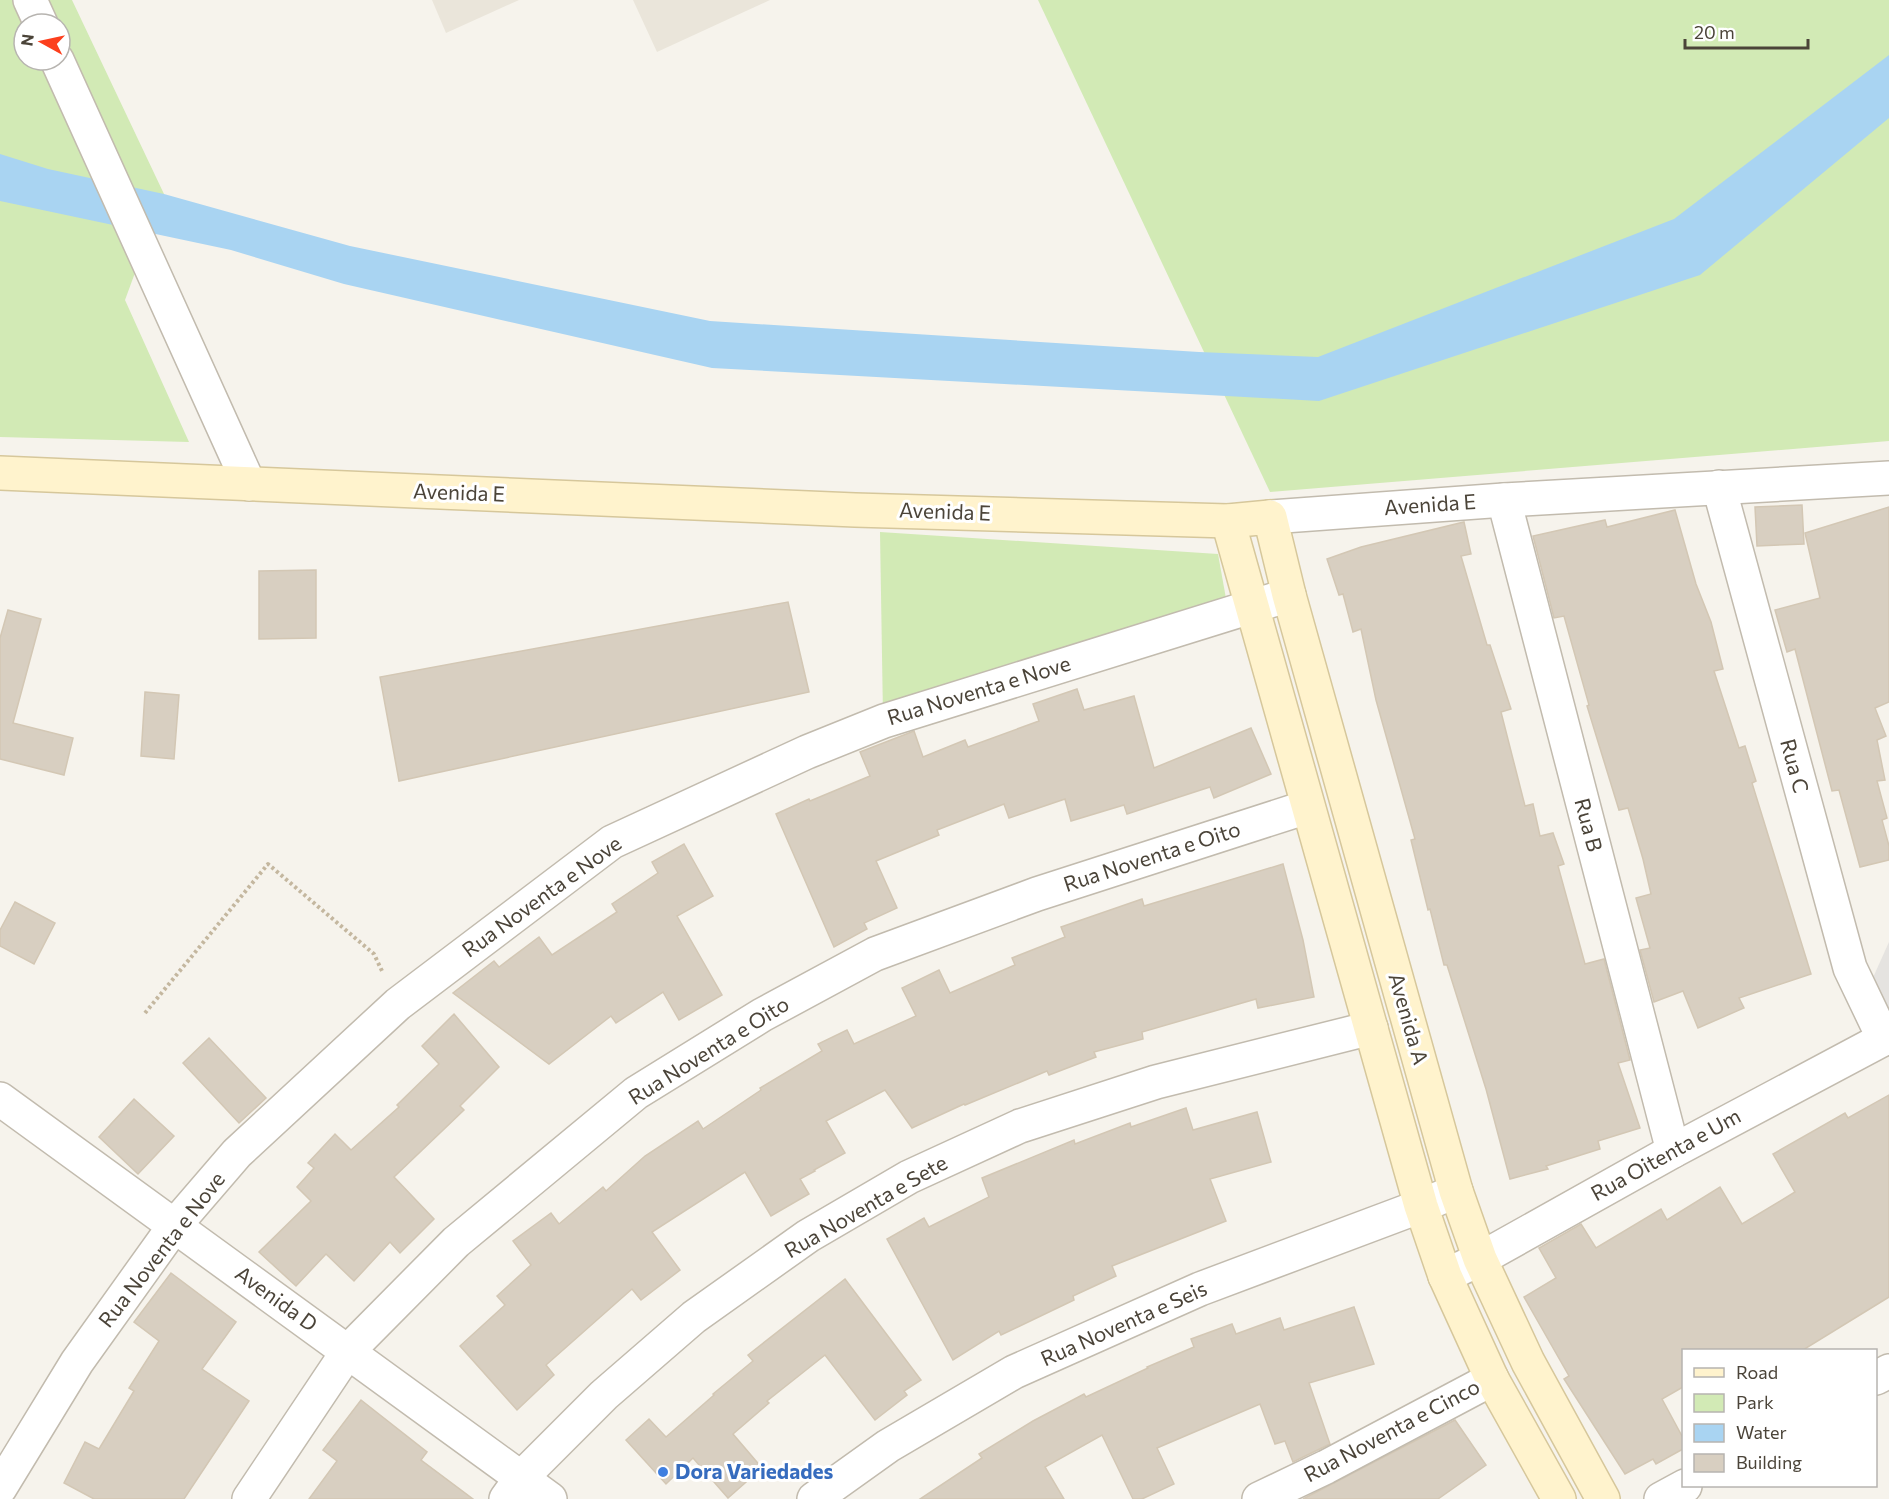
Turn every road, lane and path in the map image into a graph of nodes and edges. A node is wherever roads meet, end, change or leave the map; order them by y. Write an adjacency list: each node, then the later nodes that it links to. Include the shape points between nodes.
1 (62, 72): 4 (street)
2 (0, 473): 4 (main road, Avenida E)
3 (1889, 478): 5 (street, Avenida E)
4 (249, 484): 8 (main road, Avenida E, via 855,510)
5 (1719, 487): 6 (street, Avenida E); 15 (street, Rua C, via 1850,968)
6 (1504, 500): 7 (street, Avenida E); 17 (street, Rua B)
7 (1270, 517): 8 (main road, Avenida E); 9 (main road, Avenida A)
8 (1228, 521): 10 (main road, Avenida A)
9 (1289, 595): 10 (street, Rua Noventa e Nove); 18 (main road, Avenida A)
10 (1252, 607): 11 (main road, Avenida A); 12 (street, Rua Noventa e Nove, via 884,721 612,842)
11 (1307, 807): 14 (main road, Avenida A); 23 (street, Rua Noventa e Oito, via 1036,894 875,954 762,1015 636,1094 456,1242)
12 (398, 1004): 13 (path, via 374,954 268,864); 20 (street, Rua Noventa e Nove, via 237,1153)
13 (145, 1014)
14 (1371, 1028): 19 (main road, Avenida A); 27 (street, Rua Noventa e Sete, via 1156,1082 1020,1126 909,1177 808,1236 694,1317 604,1395)
15 (1887, 1038): 17 (street, Rua Oitenta e Um)
16 (0, 1099): 20 (street, Avenida D)
17 (1673, 1151): 21 (street, Rua Oitenta e Um)
18 (1456, 1191): 19 (street, Rua Noventa e Seis); 21 (main road, Avenida A)
19 (1421, 1206): 22 (main road, Avenida A); 30 (street, Rua Noventa e Seis, via 1200,1289 1014,1372 888,1446)
20 (175, 1225): 23 (street, Avenida D); 25 (street, Rua Noventa e Nove, via 77,1362)
21 (1480, 1259): 22 (street, Rua Oitenta e Um); 33 (main road, Avenida A, via 1528,1362)
22 (1445, 1276): 24 (main road, Avenida A)
23 (348, 1351): 27 (street, Avenida D); 28 (street, Rua Noventa e Oito)
24 (1492, 1379): 31 (street, Rua Noventa e Cinco); 32 (main road, Avenida A)
25 (2, 1484)
26 (1682, 1487): 34 (street)
27 (513, 1488): 29 (street, Avenida D)
28 (249, 1499)
29 (550, 1499)
30 (814, 1499)
31 (1259, 1499)
32 (1559, 1499)
33 (1603, 1499)
34 (1661, 1499)

